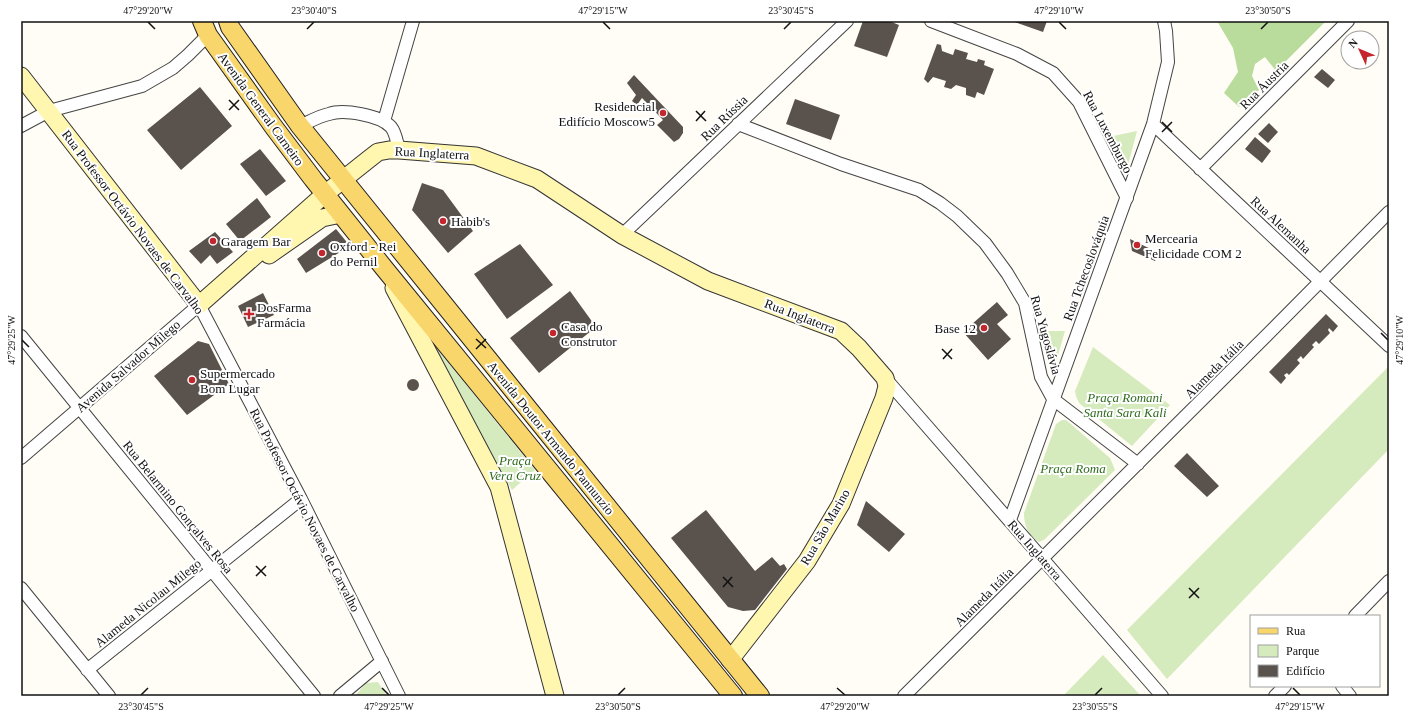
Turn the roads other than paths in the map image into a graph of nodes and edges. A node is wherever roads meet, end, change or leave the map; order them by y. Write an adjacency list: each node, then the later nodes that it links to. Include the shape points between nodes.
1 (228, 21): 14 (main road, Avenida General Carneiro)
2 (413, 21): 10 (street)
3 (847, 21): 11 (street, Rua Rússia)
4 (931, 21): 19 (street, Rua Luxemburgo, via 1017,54 1053,73 1078,102)
5 (1164, 21): 12 (street, Rua Tchecoslováquia, via 1168,62)
6 (1348, 21): 16 (street, Rua Áustria)
7 (204, 28): 9 (street, via 188,55 142,86); 18 (main road, Avenida General Carneiro, via 272,126)
8 (21, 76): 9 (street, Rua Professor Octávio Novaes de Carvalho)
9 (49, 111): 13 (street); 25 (street, Rua Professor Octávio Novaes de Carvalho)
10 (384, 121): 14 (street, via 344,112 329,113); 15 (street, via 391,128)
11 (738, 124): 22 (street, Rua Rússia); 29 (street, Rua Yugoslávia, via 841,164 919,190 957,216 985,243 1025,303 1042,377)
12 (1153, 124): 16 (street, Rua Alemanha); 19 (street, Rua Tchecoslováquia)
13 (21, 126)
14 (300, 126): 17 (main road, Avenida General Carneiro)
15 (399, 150): 17 (street, Rua Inglaterra, via 378,152); 22 (street, Rua Inglaterra, via 476,156 537,179)
16 (1200, 169): 24 (street, Rua Alemanha)
17 (342, 179): 18 (street, Rua Inglaterra); 41 (main road, Avenida Doutor Armando Pannunzio)
18 (325, 194): 21 (main road, Avenida Doutor Armando Pannunzio); 25 (street, Avenida Salvador Milego)
19 (1127, 198): 29 (street, Rua Tchecoslováquia)
20 (1389, 212): 24 (street, Alameda Itália)
21 (341, 214): 23 (main road, Avenida Doutor Armando Pannunzio); 25 (street, via 322,218)
22 (622, 235): 28 (street, Rua Inglaterra, via 708,281 840,331)
23 (384, 268): 45 (main road, Avenida Doutor Armando Pannunzio); 50 (street, via 499,487)
24 (1320, 281): 27 (street, Rua Alemanha); 32 (street, Alameda Itália)
25 (199, 305): 30 (street, Avenida Salvador Milego); 33 (street, Rua Professor Octávio Novaes de Carvalho)
26 (21, 336): 30 (street, Rua Belarmino Gonçalves Rosa)
27 (1389, 346)
28 (885, 378): 34 (street, Rua Inglaterra); 41 (street, Rua São Marino, via 887,386 884,398 840,504 807,561)
29 (1053, 399): 32 (street, Rua Yugoslávia); 34 (street, Rua Tchecoslováquia)
30 (79, 408): 31 (street, Avenida Salvador Milego); 36 (street, Rua Belarmino Gonçalves Rosa)
31 (21, 458)
32 (1138, 464): 35 (street, Alameda Itália)
33 (301, 499): 36 (street, Alameda Nicolau Milego); 40 (street, Rua Professor Octávio Novaes de Carvalho)
34 (1010, 520): 35 (street, Rua Inglaterra)
35 (1042, 558): 52 (street, Alameda Itália); 53 (street, Rua Inglaterra)
36 (212, 570): 42 (street, Alameda Nicolau Milego); 47 (street, Rua Belarmino Gonçalves Rosa)
37 (1389, 582): 39 (street)
38 (21, 588): 42 (street)
39 (1356, 615)
40 (382, 661): 48 (street); 49 (street, Rua Professor Octávio Novaes de Carvalho)
41 (734, 665): 45 (street, Rua São Marino, via 735,680); 51 (main road, Avenida Doutor Armando Pannunzio)
42 (88, 670): 46 (street)
43 (1284, 687): 54 (street)
44 (1343, 687): 55 (street)
45 (727, 694)
46 (109, 696)
47 (314, 696)
48 (340, 696)
49 (399, 696)
50 (555, 696)
51 (760, 696)
52 (904, 696)
53 (1162, 696)
54 (1275, 696)
55 (1350, 696)

